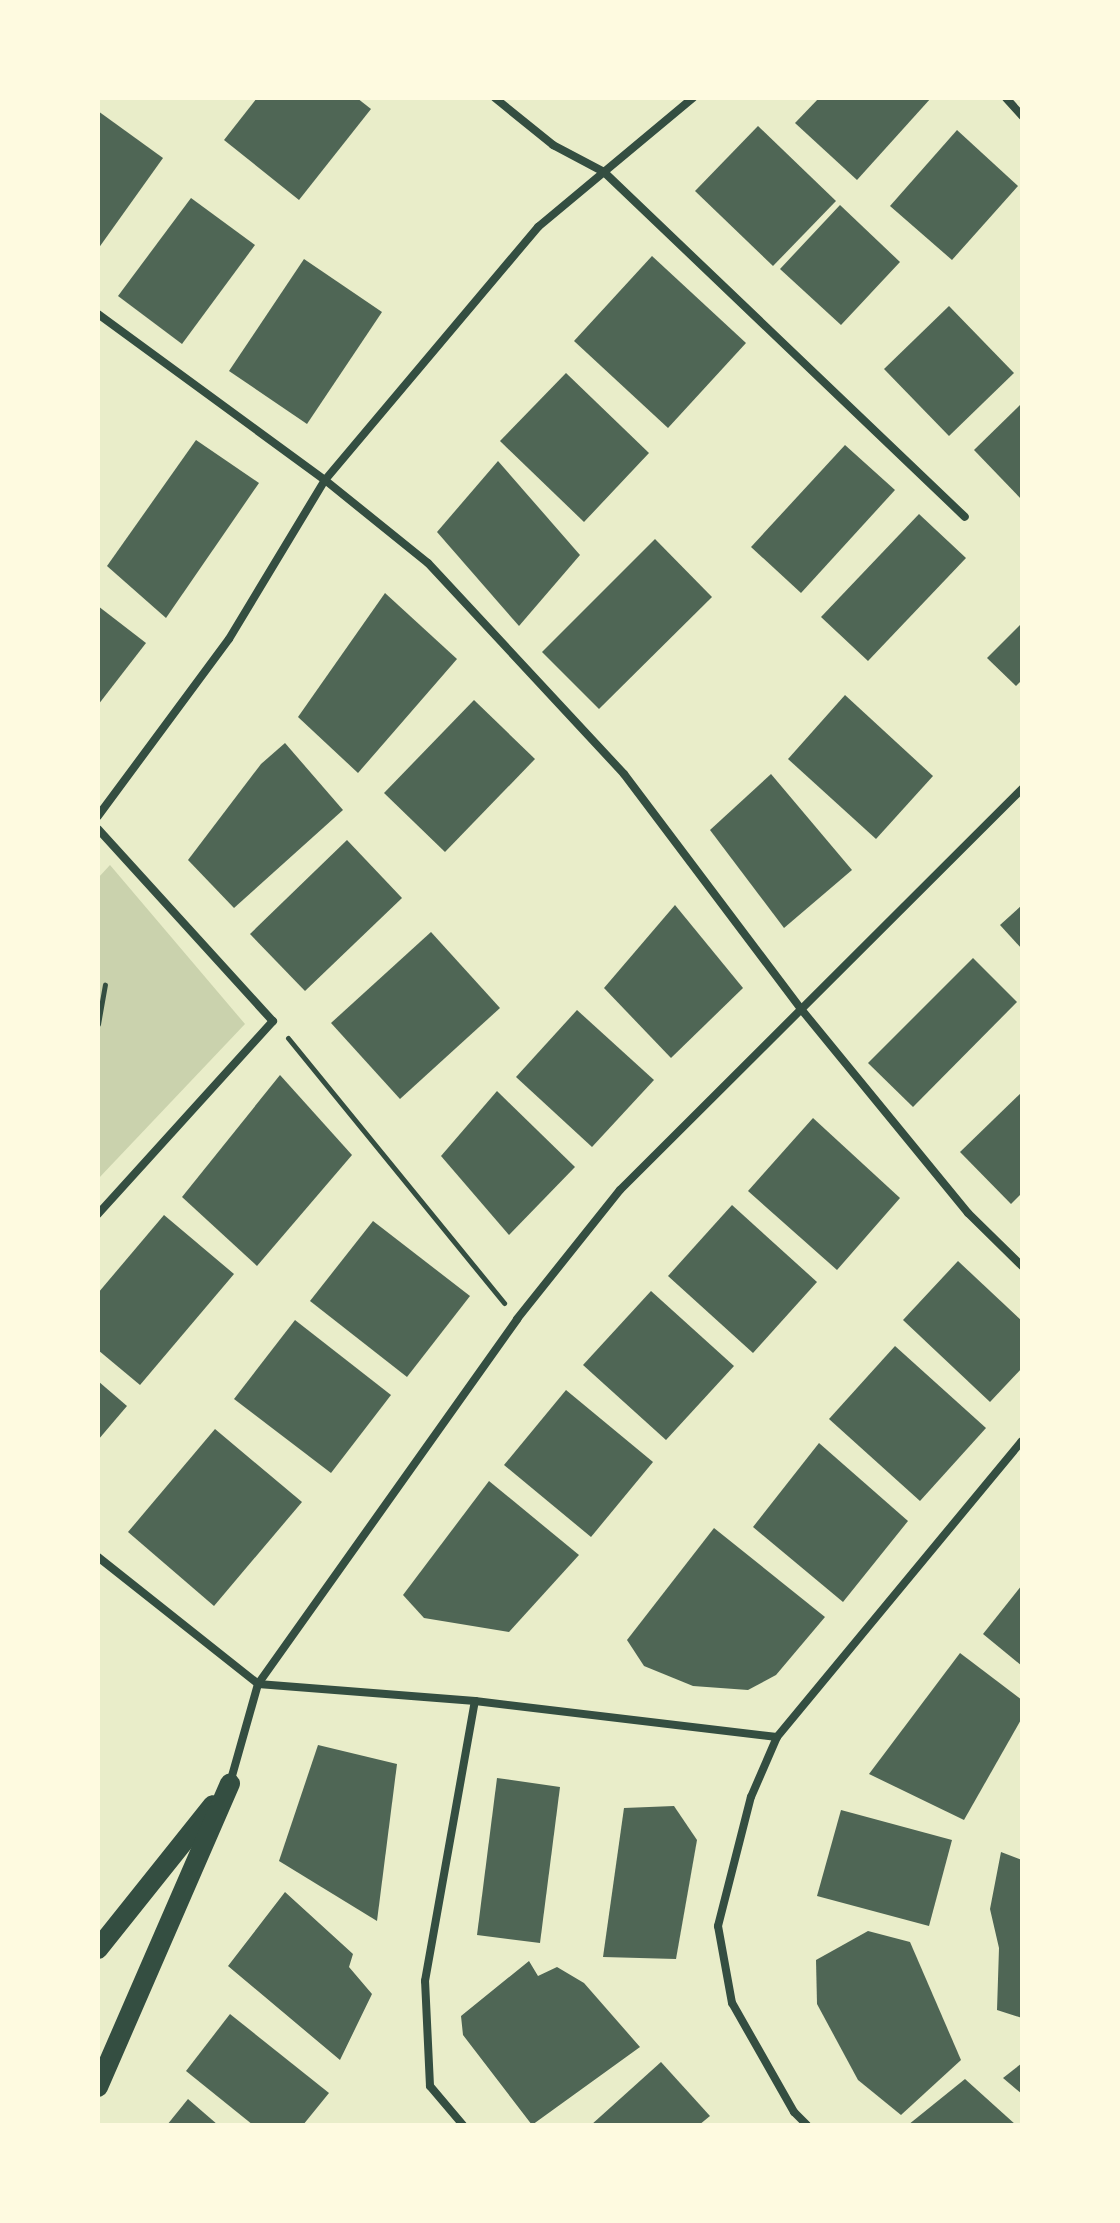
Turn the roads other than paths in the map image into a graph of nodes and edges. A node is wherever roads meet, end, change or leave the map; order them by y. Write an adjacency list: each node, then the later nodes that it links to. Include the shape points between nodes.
1 (495, 98): 5 (street, via 553,145)
2 (693, 98): 5 (street)
3 (1006, 98): 4 (street)
4 (1022, 116)
5 (604, 172): 7 (street, via 538,227); 8 (street)
6 (98, 314): 7 (street)
7 (325, 480): 10 (street, via 229,639); 12 (street, via 428,563 624,774)
8 (965, 517)
9 (1022, 789): 12 (street)
10 (98, 816)
11 (98, 829): 13 (street, via 273,1021)
12 (801, 1009): 14 (street, via 968,1213); 17 (street, via 620,1190 517,1319)
13 (98, 1214)
14 (1022, 1266)
15 (1022, 1441): 19 (street)
16 (98, 1557): 17 (street)
17 (258, 1684): 18 (street); 20 (street)
18 (475, 1701): 19 (street); 23 (street, via 425,1981 430,2086)
19 (777, 1737): 24 (street, via 751,1797 718,1926 732,2003 794,2112)
20 (230, 1783): 21 (main road); 22 (main road)
21 (98, 1949)
22 (98, 2087)
23 (463, 2125)
24 (807, 2125)

